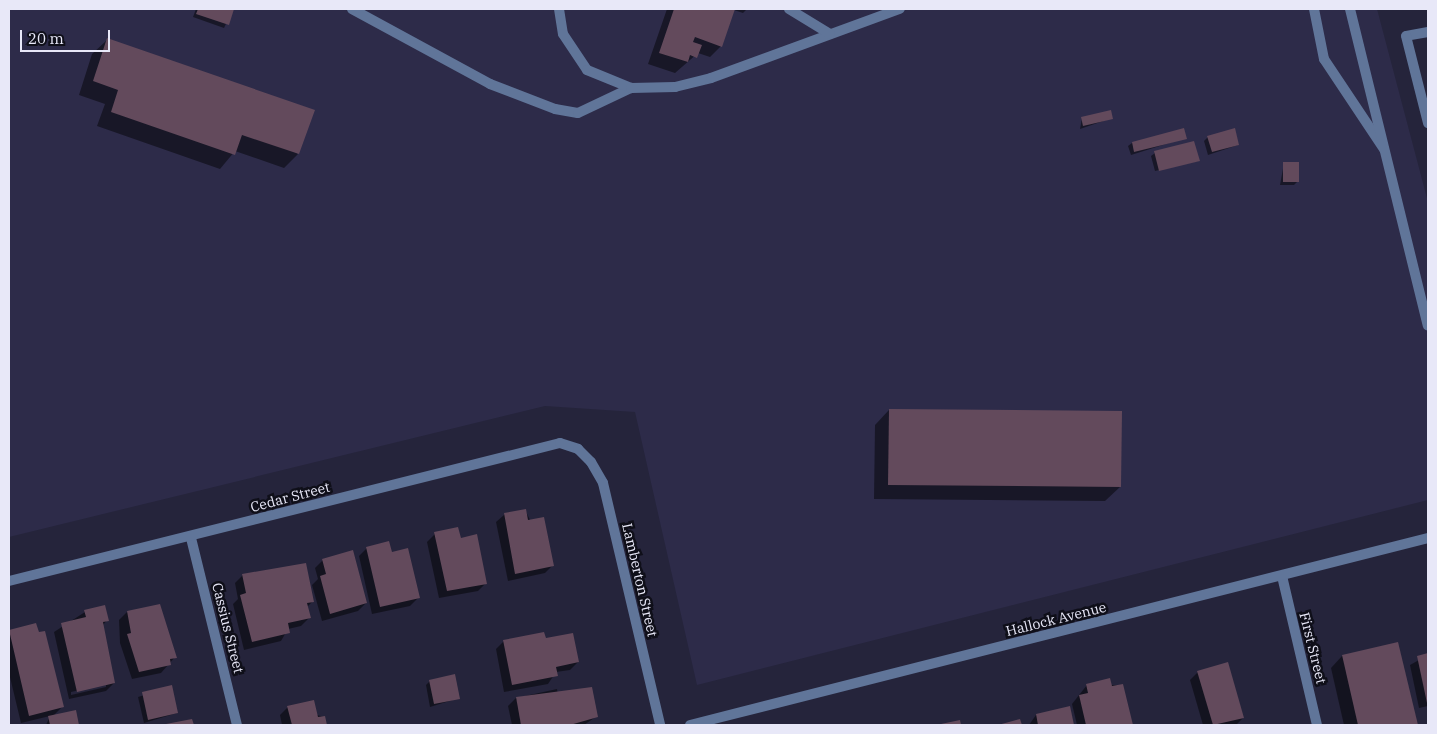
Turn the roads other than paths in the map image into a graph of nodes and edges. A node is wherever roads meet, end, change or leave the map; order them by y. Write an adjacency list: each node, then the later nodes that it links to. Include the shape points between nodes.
1 (352, 9): 9 (street, via 490,84 555,109 578,113)
2 (559, 9): 9 (street, via 563,34 587,70)
3 (789, 9): 8 (street)
4 (900, 9): 8 (street)
5 (1314, 9): 11 (street, via 1324,59)
6 (1350, 9): 11 (street)
7 (1428, 32): 10 (street, via 1406,36)
8 (830, 34): 9 (street, via 711,78 675,87)
9 (631, 88)
10 (1428, 123)
11 (1388, 154): 12 (street)
12 (1428, 326)
13 (578, 449): 14 (street, Cedar Street, via 560,443 543,444); 19 (street, Lamberton Street, via 603,483)
14 (191, 538): 17 (street, Cedar Street); 18 (street, Cassius Street)
15 (1428, 538): 16 (street, Hallock Avenue)
16 (1282, 576): 20 (street, Hallock Avenue); 21 (street, First Street)
17 (9, 581)
18 (237, 725)
19 (660, 725)
20 (690, 725)
21 (1318, 725)

